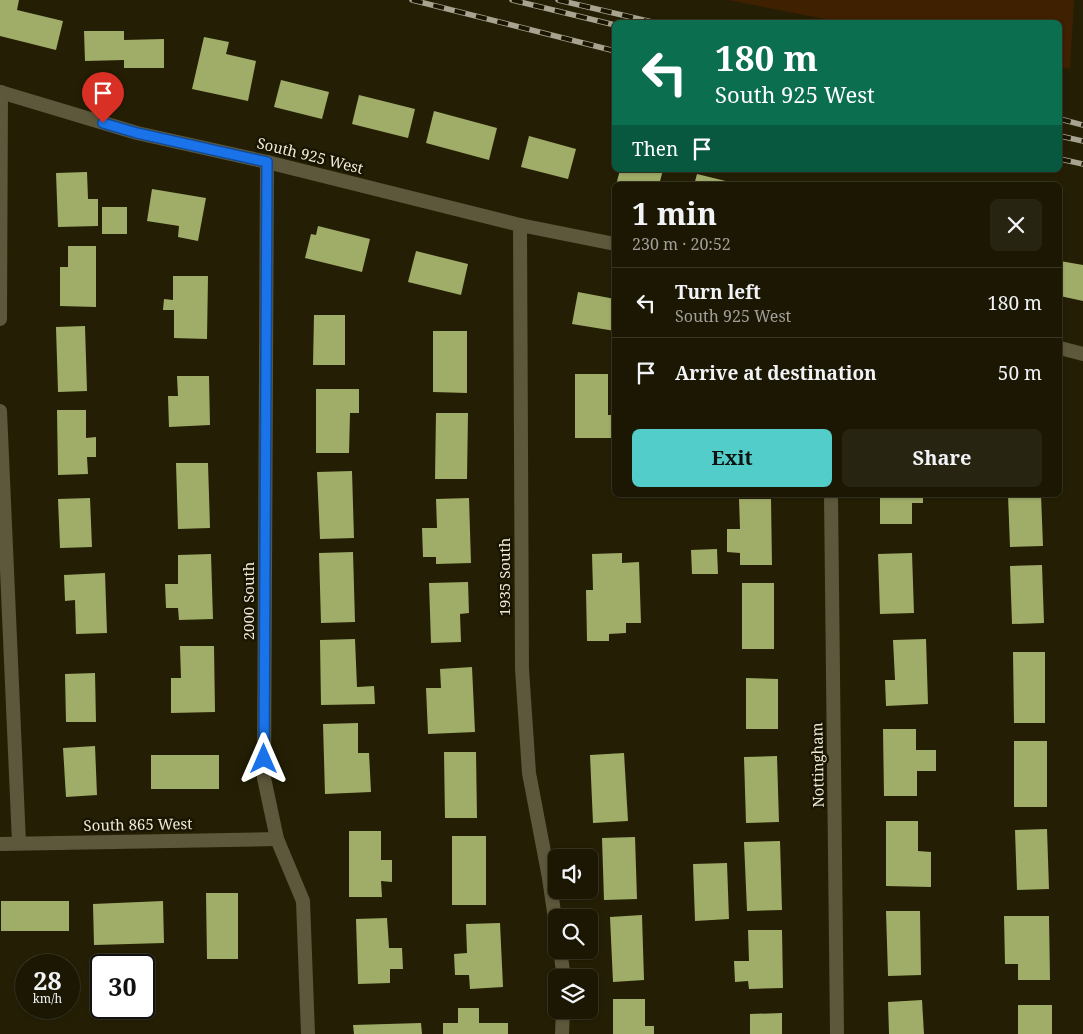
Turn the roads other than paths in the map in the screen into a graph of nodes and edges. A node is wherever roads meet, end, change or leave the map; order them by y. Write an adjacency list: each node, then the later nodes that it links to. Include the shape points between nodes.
1 (0, 92): 2 (street, South 925 West, via 137,133); 5 (street)
2 (267, 162): 3 (street, South 925 West); 10 (street, 2000 South, via 264,778)
3 (520, 225): 4 (street, South 925 West); 13 (street, 1935 South, via 522,669 529,773)
4 (612, 243)
5 (0, 319)
6 (1062, 349): 7 (street)
7 (1083, 354)
8 (0, 411): 11 (street)
9 (832, 497): 17 (street, Nottingham)
10 (278, 839): 11 (street, South 865 West); 15 (street, 2000 South, via 303,900)
11 (19, 843): 12 (street, South 865 West)
12 (0, 844)
13 (554, 909)
14 (563, 1019): 16 (street)
15 (308, 1034)
16 (562, 1034)
17 (837, 1034)

